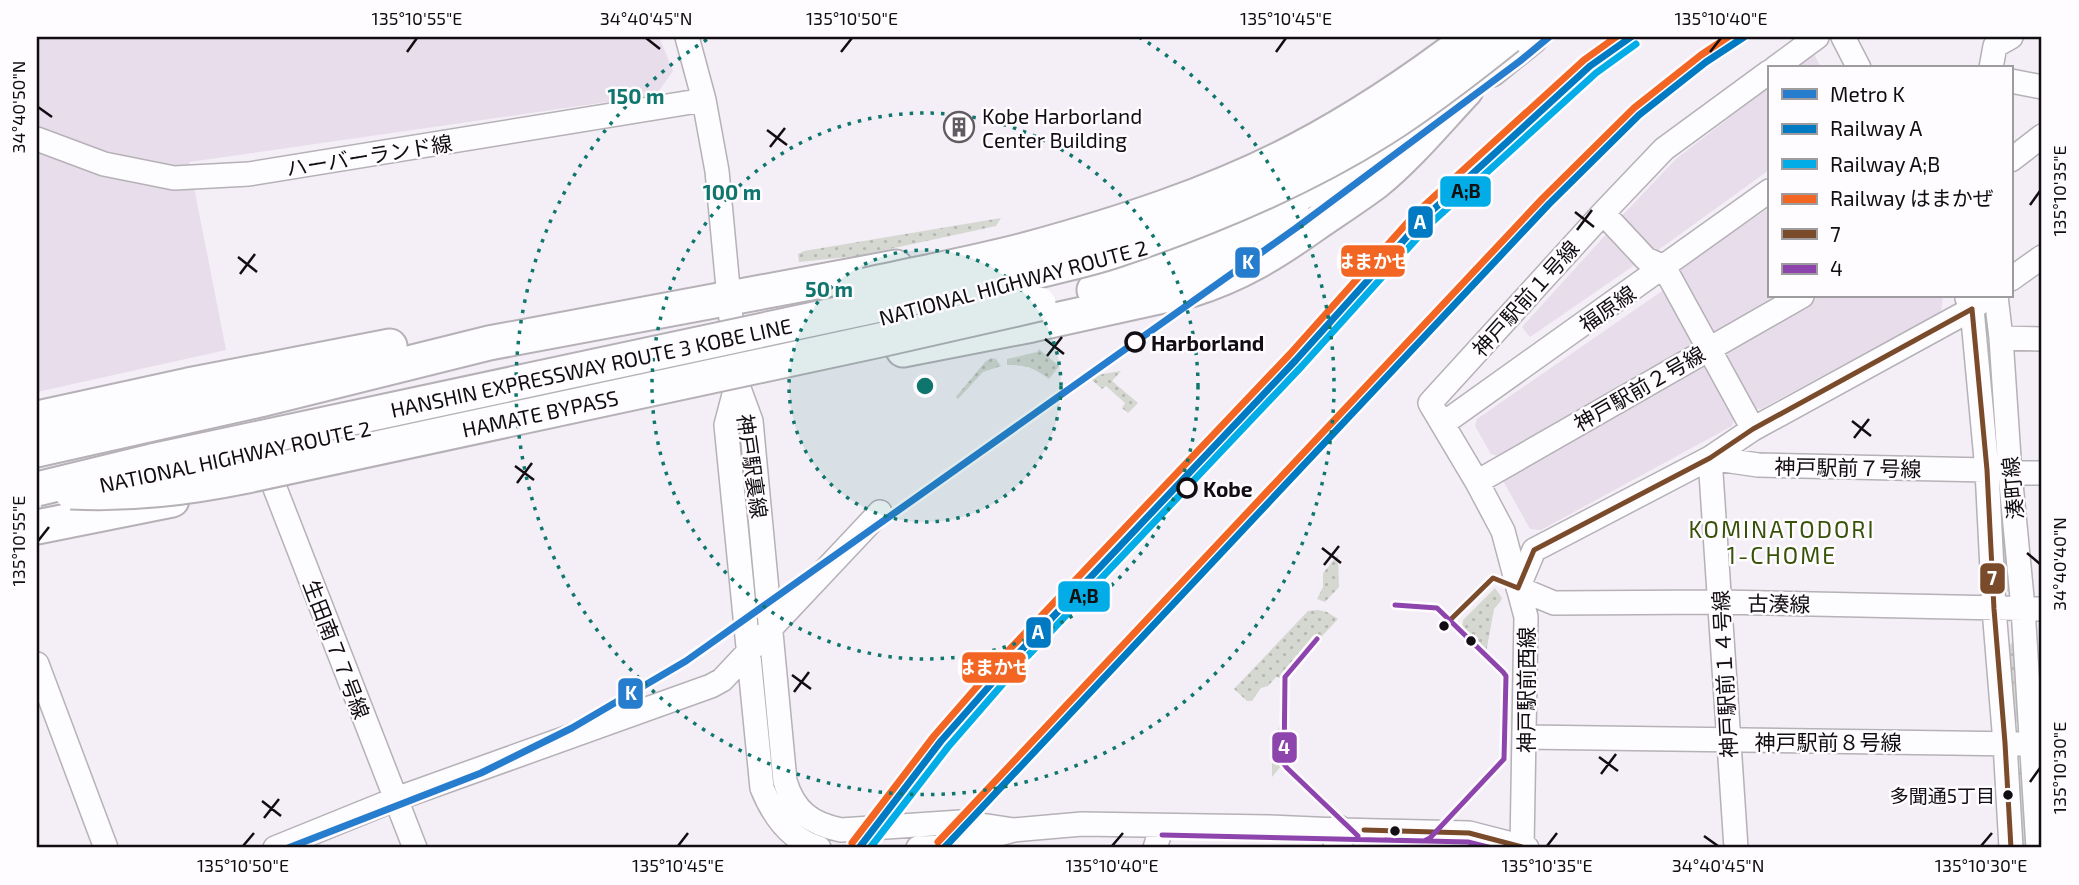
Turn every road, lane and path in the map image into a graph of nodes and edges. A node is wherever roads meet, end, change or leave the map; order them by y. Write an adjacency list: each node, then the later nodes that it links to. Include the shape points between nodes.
1 (687, 37): 16 (street)
2 (1445, 37): 26 (highway, NATIONAL HIGHWAY ROUTE 2, via 1362,97 1175,189 939,259)
3 (1471, 37): 42 (highway, HANSHIN EXPRESSWAY ROUTE 3 KOBE LINE, bridge, via 1369,108 1296,150 1201,193 1116,223 1025,250)
4 (1508, 37): 47 (highway, HANSHIN EXPRESSWAY ROUTE 3 KOBE LINE, bridge, via 1383,129 1307,172 1115,251)
5 (1531, 37): 15 (highway, NATIONAL HIGHWAY ROUTE 2)
6 (1818, 37): 9 (street)
7 (1843, 37): 10 (street)
8 (2011, 37): 11 (street, via 1995,46)
9 (1778, 66)
10 (1858, 66)
11 (1991, 66)
12 (1768, 73): 22 (street, 神戸駅前１号線, via 1664,149)
13 (2012, 80): 14 (street)
14 (2042, 87)
15 (1466, 90): 20 (highway, NATIONAL HIGHWAY ROUTE 2); 34 (highway, via 1377,181 1270,256 1213,284 1032,325)
16 (704, 100): 18 (street, ハーバーランド線, via 249,174 174,178 104,164); 26 (street, via 717,170)
17 (2042, 136): 19 (street)
18 (37, 139)
19 (2012, 159)
20 (1325, 183): 34 (highway, NATIONAL HIGHWAY ROUTE 2, via 1246,216); 47 (highway, HAMATE BYPASS, bridge, via 1195,257 1114,286 1039,304 200,485 109,494)
21 (1768, 192): 24 (street, 福原線)
22 (1603, 213): 24 (street, via 1646,258); 36 (street, 神戸駅前１号線, via 1430,403)
23 (2042, 257): 25 (street)
24 (1664, 267): 32 (street); 36 (street, 福原線)
25 (2012, 278)
26 (729, 298): 33 (highway, NATIONAL HIGHWAY ROUTE 2); 34 (street); 35 (highway, via 687,288 188,384)
27 (1798, 298): 32 (street, 神戸駅前２号線)
28 (1996, 298): 30 (street, 湊町線)
29 (1975, 300): 37 (street); 43 (street, 湊町線)
30 (2001, 338): 31 (street); 43 (street, 湊町線)
31 (2042, 339)
32 (1709, 349): 37 (street); 46 (street, 神戸駅前２号線)
33 (443, 354): 38 (highway, via 256,383); 40 (highway, NATIONAL HIGHWAY ROUTE 2)
34 (735, 368): 39 (highway, NATIONAL HIGHWAY ROUTE 2); 45 (highway); 55 (street, 神戸駅裏線, via 751,421); 56 (street, 神戸駅裏線, via 726,425)
35 (37, 418)
36 (1444, 424): 46 (street, 神戸駅前西線)
37 (1753, 429): 41 (street)
38 (37, 430)
39 (260, 449): 45 (street, 生田南７７号線); 48 (highway, NATIONAL HIGHWAY ROUTE 2)
40 (37, 450)
41 (1710, 458): 43 (street, 神戸駅前７号線, via 1758,465); 51 (street, via 1534,550); 52 (street, 神戸駅前１４号線)
42 (37, 467)
43 (1998, 472): 44 (street, 神戸駅前７号線); 53 (street, 湊町線); 54 (street, 湊町線)
44 (2042, 473)
45 (272, 480): 50 (highway); 62 (street, 生田南７７号線)
46 (1477, 482): 51 (street, 神戸駅前西線, via 1503,531)
47 (37, 490)
48 (37, 501)
49 (880, 512): 55 (street)
50 (37, 527)
51 (1518, 587): 52 (street, 古湊線, via 1553,603); 58 (street, 神戸駅前西線, via 1526,617)
52 (1720, 602): 53 (street, 古湊線); 59 (street, 神戸駅前１４号線)
53 (1994, 609): 54 (street, 古湊線); 60 (street, 湊町線)
54 (2033, 609): 61 (street, 湊町線)
55 (771, 626): 56 (street); 66 (street, 神戸駅裏線, via 785,781)
56 (748, 652): 62 (street, via 711,686); 66 (street, 神戸駅裏線, via 762,788 785,827)
57 (37, 664): 67 (street)
58 (1525, 737): 59 (street, 神戸駅前８号線); 72 (street, 神戸駅前西線)
59 (1728, 740): 60 (street, 神戸駅前８号線); 73 (street, 神戸駅前１４号線)
60 (2005, 743): 61 (street, 神戸駅前８号線); 74 (street, 湊町線)
61 (2036, 745): 75 (street, 湊町線)
62 (396, 799): 68 (street); 69 (street, 生田南７７号線)
63 (1018, 839): 65 (street, via 1082,824); 66 (street, via 961,822 841,830); 70 (street); 71 (street)
64 (1338, 839): 65 (street, via 1269,827); 72 (street, via 1396,831 1469,833)
65 (1161, 841)
66 (815, 842)
67 (106, 848)
68 (275, 848)
69 (415, 848)
70 (918, 848)
71 (996, 848)
72 (1524, 848)
73 (1736, 848)
74 (2011, 848)
75 (2038, 848)

